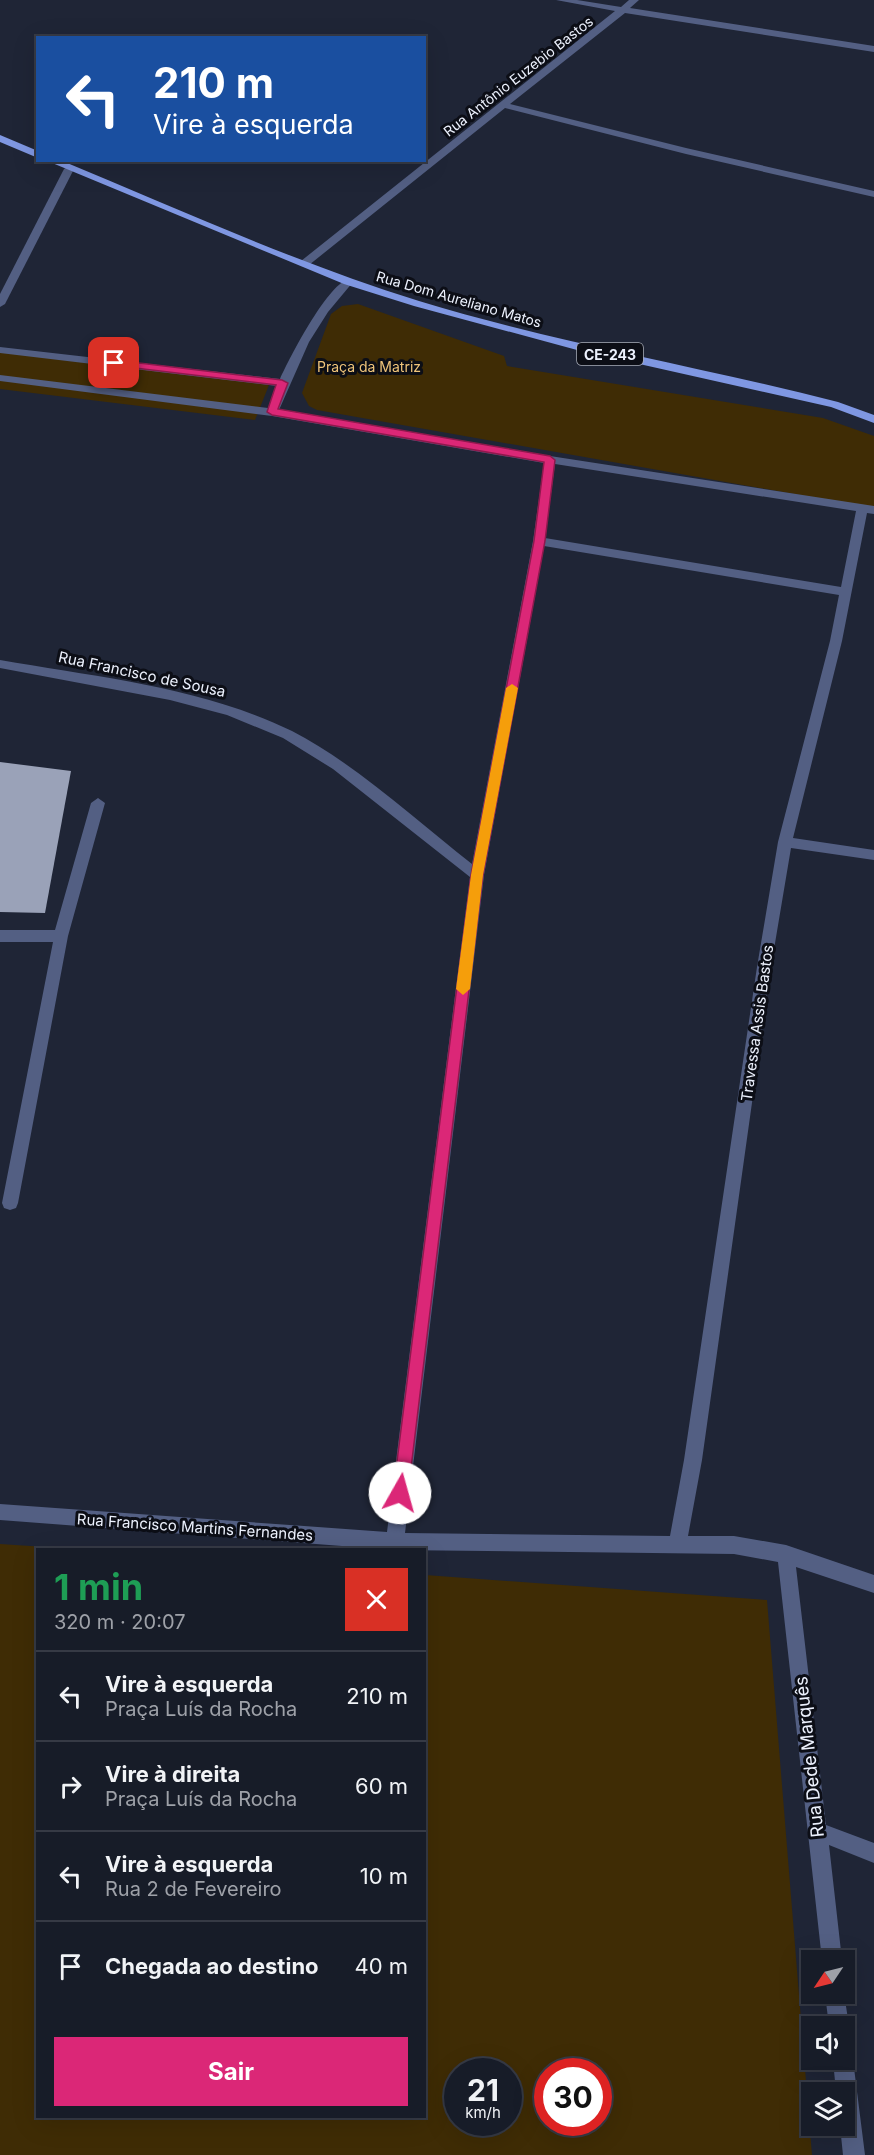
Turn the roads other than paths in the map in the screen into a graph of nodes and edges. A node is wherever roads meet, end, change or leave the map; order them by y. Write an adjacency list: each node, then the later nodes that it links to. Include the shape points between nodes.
1 (560, 0): 3 (street)
2 (635, 0): 3 (street, Rua Antônio Euzebio Bastos)
3 (623, 10): 4 (street); 5 (street, Rua Antônio Euzebio Bastos)
4 (874, 49)
5 (503, 105): 10 (street); 11 (street, Rua Antônio Euzebio Bastos)
6 (0, 138): 7 (main road)
7 (36, 154)
8 (54, 162): 9 (main road, Rua Dom Aureliano Matos / CE-243)
9 (69, 169): 11 (main road, Rua Dom Aureliano Matos / CE-243); 13 (street)
10 (874, 194)
11 (305, 263): 12 (main road, Rua Dom Aureliano Matos / CE-243)
12 (348, 282): 16 (street, via 321,314); 18 (main road, Rua Dom Aureliano Matos / CE-243, via 485,324 834,405)
13 (0, 304)
14 (0, 350): 16 (street)
15 (0, 378): 17 (street)
16 (282, 383): 17 (street)
17 (272, 412): 19 (street)
18 (874, 419)
19 (550, 460): 20 (street); 21 (street)
20 (868, 509): 22 (street, Travessa Assis Bastos)
21 (539, 541): 22 (street); 27 (street)
22 (846, 592): 25 (street, Travessa Assis Bastos)
23 (0, 664): 27 (street, Rua Francisco de Sousa, via 170,695 231,711 288,735 338,766)
24 (98, 803): 29 (street)
25 (785, 842): 26 (street); 33 (street, Travessa Assis Bastos)
26 (874, 855)
27 (477, 875): 32 (street)
28 (0, 936): 29 (street)
29 (61, 936): 30 (street)
30 (10, 1203)
31 (0, 1512): 32 (street, Rua Francisco Martins Fernandes)
32 (395, 1541): 33 (street, Rua Francisco Martins Fernandes)
33 (678, 1542): 34 (street, Rua Francisco Martins Fernandes, via 734,1545)
34 (786, 1554): 35 (street, Rua Francisco Martins Fernandes); 36 (street, Rua Dede Marquês)
35 (874, 1584)
36 (817, 1831): 37 (street); 38 (street, Rua Dede Marquês)
37 (874, 1853)
38 (831, 1950)
39 (844, 2070): 40 (street)
40 (854, 2155)

